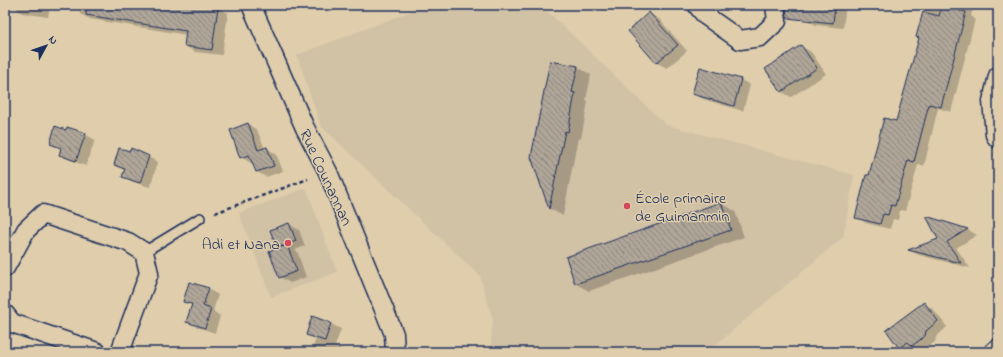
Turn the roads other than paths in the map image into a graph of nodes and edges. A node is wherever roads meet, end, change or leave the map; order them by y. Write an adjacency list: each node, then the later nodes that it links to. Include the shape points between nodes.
1 (251, 5): 13 (street, Rue Counannan, via 305,128 328,172 394,334)
2 (697, 5): 3 (street, via 706,16 740,40 760,37 777,21)
3 (775, 5)
4 (998, 76): 5 (street, via 992,101 995,135)
5 (998, 139)
6 (200, 218): 7 (lane)
7 (144, 252): 8 (street, via 128,242 43,214 26,230); 12 (street, via 149,273)
8 (5, 268)
9 (5, 314): 11 (street, via 12,323)
10 (998, 348): 14 (street)
11 (97, 352)
12 (120, 352)
13 (395, 352)
14 (993, 352)

